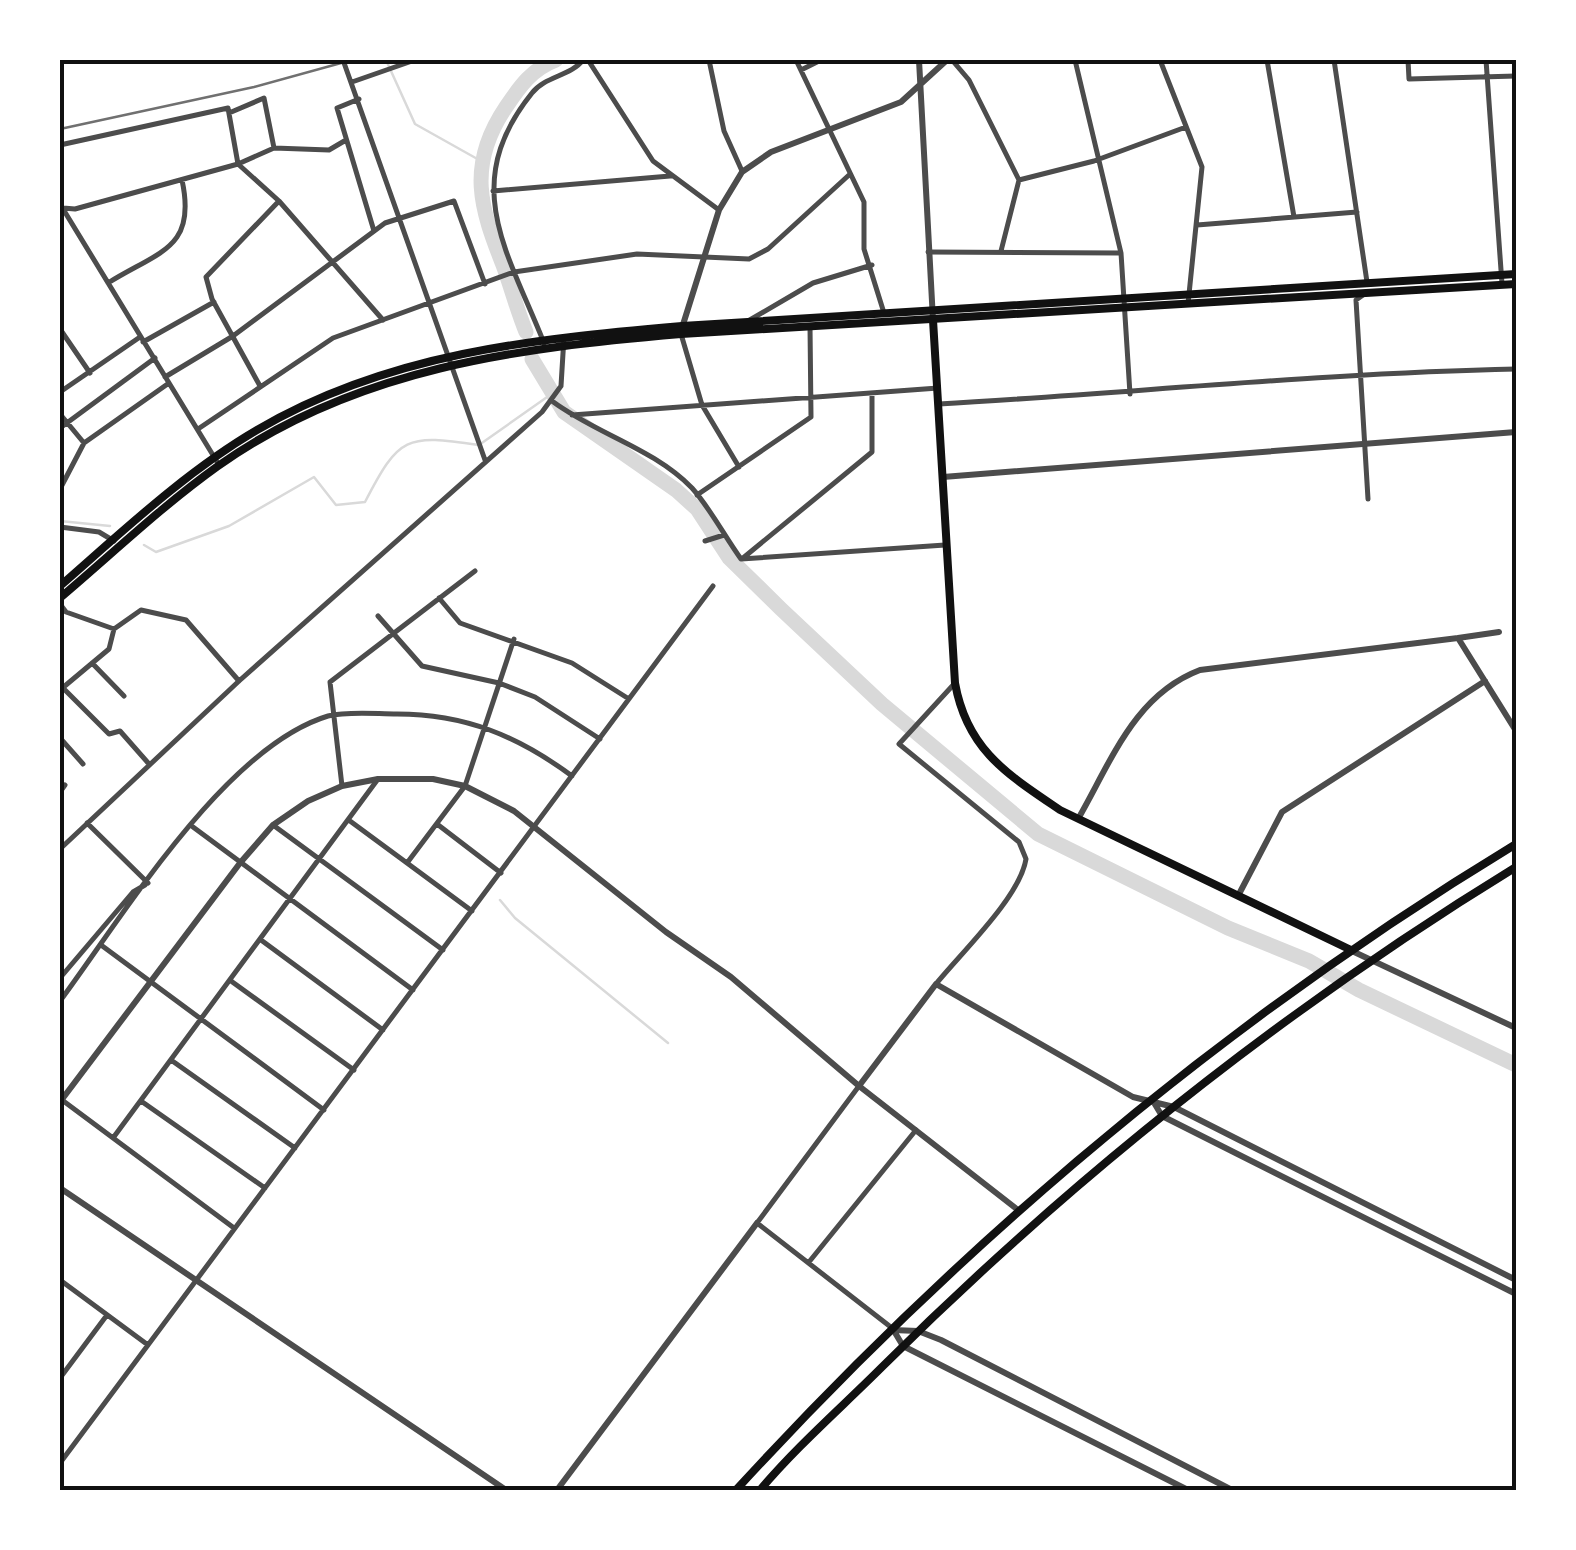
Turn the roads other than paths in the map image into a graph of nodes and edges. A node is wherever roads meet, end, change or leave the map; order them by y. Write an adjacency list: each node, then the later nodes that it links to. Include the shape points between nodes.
1 (343, 60): 18 (street)
2 (414, 60): 18 (street)
3 (586, 60): 31 (street); 34 (street, via 532,93 495,159)
4 (709, 60): 29 (street, via 724,131)
5 (796, 60): 15 (street)
6 (821, 60): 15 (street)
7 (919, 60): 19 (street)
8 (949, 60): 19 (street); 33 (street, via 969,80)
9 (1074, 60): 27 (street)
10 (1160, 60): 22 (street)
11 (1267, 60): 39 (street)
12 (1334, 60): 38 (street)
13 (1408, 60): 17 (street, via 1409,80)
14 (1486, 60): 17 (street)
15 (802, 70): 23 (street)
16 (1516, 76): 17 (street)
17 (1487, 78): 51 (street)
18 (352, 82): 20 (street)
19 (922, 83): 23 (street, via 901,102); 44 (street)
20 (359, 100): 24 (street, via 337,108); 40 (street)
21 (229, 113): 25 (street, via 228,108); 26 (street, via 264,98); 28 (street)
22 (1186, 127): 27 (street); 41 (street, via 1202,167)
23 (831, 128): 29 (street, via 770,152); 30 (street)
24 (346, 140): 26 (street, via 330,150); 42 (street)
25 (60, 145)
26 (274, 148): 28 (street)
27 (1098, 158): 33 (street); 45 (street)
28 (238, 164): 32 (street); 35 (street)
29 (742, 172): 37 (street)
30 (850, 175): 46 (street, via 758,256); 48 (street, via 864,202 862,234)
31 (670, 176): 34 (street); 37 (street)
32 (182, 180): 36 (street); 52 (street, via 188,216 181,234)
33 (1018, 180): 43 (street)
34 (492, 191): 49 (street)
35 (279, 201): 47 (street); 57 (street, via 206,278)
36 (61, 208): 52 (street)
37 (719, 210): 46 (street)
38 (1357, 212): 39 (street); 55 (street)
39 (1294, 217): 41 (street)
40 (400, 218): 42 (street); 53 (street, via 454,201); 59 (street)
41 (1197, 225): 56 (street)
42 (374, 231): 47 (street)
43 (1002, 251): 44 (street); 45 (street)
44 (928, 252): 60 (street)
45 (1122, 252): 58 (street)
46 (704, 258): 49 (street, via 637,254); 67 (street)
47 (332, 262): 62 (street); 69 (street)
48 (872, 265): 61 (street); 64 (street, via 813,283)
49 (514, 272): 53 (street); 72 (street)
50 (1516, 274): 51 (main road)
51 (1502, 280): 54 (main road); 55 (main road)
52 (108, 283): 70 (street)
53 (485, 284): 59 (street)
54 (1516, 284)
55 (1368, 288): 56 (main road); 76 (street, via 1356,300)
56 (1188, 299): 58 (main road)
57 (214, 302): 69 (street); 70 (street)
58 (1126, 303): 60 (main road); 63 (main road); 83 (street)
59 (427, 306): 62 (street); 74 (street)
60 (932, 308): 61 (main road); 63 (street)
61 (884, 318): 63 (main road); 64 (main road); 65 (main road)
62 (382, 320): 79 (street, via 334,338)
63 (933, 320): 80 (main road)
64 (745, 323): 67 (main road); 68 (street)
65 (810, 326): 68 (main road); 84 (street)
66 (60, 329): 77 (street)
67 (682, 330): 68 (main road); 71 (main road); 87 (street)
68 (734, 332)
69 (233, 336): 78 (street); 79 (street)
70 (142, 339): 73 (street); 77 (street)
71 (565, 340): 72 (main road); 85 (street, via 562,386)
72 (544, 343): 74 (main road)
73 (155, 358): 78 (street); 90 (street)
74 (448, 360): 96 (street); 97 (main road, via 390,370 316,398)
75 (1516, 369): 76 (street)
76 (1360, 372): 83 (street); 94 (street)
77 (90, 373): 81 (street)
78 (167, 380): 92 (street); 95 (street)
79 (260, 386): 92 (street)
80 (938, 388): 82 (street); 86 (main road)
81 (60, 392)
82 (872, 393): 84 (street); 109 (street, via 872,452)
83 (1130, 394): 86 (street)
84 (812, 397): 87 (street); 98 (street, via 811,416)
85 (552, 401): 89 (street); 96 (street)
86 (939, 404): 99 (main road)
87 (702, 405): 89 (street); 98 (street)
88 (60, 414): 90 (street)
89 (571, 415): 101 (street, via 633,445)
90 (67, 421): 91 (street); 95 (street)
91 (60, 428)
92 (198, 429): 97 (street)
93 (1516, 432): 94 (street)
94 (1364, 441): 99 (street); 102 (street)
95 (84, 442): 100 (street)
96 (485, 460): 124 (street)
97 (217, 462): 105 (main road); 106 (main road)
98 (740, 468): 101 (street)
99 (944, 477): 108 (main road)
100 (60, 489)
101 (696, 495): 104 (street)
102 (1368, 499)
103 (60, 527): 105 (street)
104 (721, 536): 107 (street); 109 (street)
105 (112, 540): 106 (street); 111 (main road)
106 (127, 541): 114 (main road)
107 (705, 541)
108 (947, 545): 109 (street); 126 (main road)
109 (741, 559)
110 (474, 571): 113 (street)
111 (60, 586)
112 (714, 586): 129 (street)
113 (439, 598): 118 (street); 120 (street, via 460,623)
114 (60, 601): 116 (street, via 66,612)
115 (378, 616): 118 (street)
116 (114, 629): 121 (street, via 109,649); 124 (street, via 141,610 177,616 200,632)
117 (1498, 632): 119 (street)
118 (391, 633): 125 (street, via 422,666); 130 (street, via 330,682)
119 (1458, 638): 123 (street); 143 (street, via 1185,676 1147,700)
120 (514, 639): 125 (street); 129 (street, via 572,663)
121 (92, 663): 127 (street); 128 (street)
122 (60, 678): 127 (street)
123 (1485, 681): 132 (street); 158 (street, via 1282,812)
124 (240, 682): 136 (street)
125 (499, 683): 131 (street); 134 (street, via 536,697)
126 (955, 684): 143 (main road, via 966,726 985,753); 169 (street, via 899,744 1019,842 1026,859 1020,878)
127 (62, 688): 136 (street, via 109,734 120,731)
128 (124, 696)
129 (629, 700): 134 (street)
130 (331, 715): 131 (street, via 424,714); 140 (street); 148 (street, via 256,757)
131 (485, 725): 137 (street); 141 (street)
132 (1516, 731)
133 (60, 738): 135 (street)
134 (600, 739): 137 (street)
135 (83, 764)
136 (149, 764): 145 (street)
137 (572, 776): 149 (street)
138 (378, 779): 140 (street); 141 (street); 144 (street)
139 (65, 785): 142 (street)
140 (342, 786): 147 (street)
141 (465, 786): 146 (street); 149 (street)
142 (60, 792)
143 (1078, 820): 158 (main road)
144 (350, 821): 152 (street); 154 (street)
145 (87, 823): 151 (street); 157 (street)
146 (437, 824): 154 (street); 156 (street)
147 (273, 825): 152 (street); 153 (street)
148 (192, 827): 153 (street); 157 (street)
149 (535, 827): 156 (street); 177 (street, via 731,977)
150 (1516, 844): 164 (main road)
151 (60, 849)
152 (320, 861): 159 (street); 163 (street)
153 (240, 863): 159 (street); 168 (street)
154 (407, 863): 160 (street)
155 (1516, 868): 165 (main road)
156 (501, 873): 160 (street)
157 (148, 884): 162 (street); 166 (street)
158 (1238, 896): 164 (main road)
159 (290, 901): 161 (street); 170 (street)
160 (472, 911): 163 (street)
161 (261, 940): 167 (street); 174 (street)
162 (101, 946): 168 (street); 171 (street)
163 (443, 950): 170 (street)
164 (1351, 950): 165 (street); 178 (main road)
165 (1374, 960): 173 (street); 181 (main road)
166 (60, 978)
167 (230, 980): 172 (street); 176 (street)
168 (150, 981): 172 (street); 179 (street)
169 (936, 984): 177 (street); 178 (street, via 1133,1098)
170 (413, 990): 174 (street)
171 (60, 1001)
172 (202, 1018): 175 (street); 182 (street)
173 (1516, 1028)
174 (384, 1030): 176 (street)
175 (172, 1060): 180 (street); 186 (street)
176 (354, 1070): 182 (street)
177 (859, 1086): 184 (street); 190 (street)
178 (1152, 1098): 181 (street); 183 (street); 189 (main road)
179 (61, 1100): 185 (street)
180 (141, 1101): 185 (street); 188 (street)
181 (1174, 1107): 183 (main road); 193 (street)
182 (324, 1110): 186 (street)
183 (1162, 1116): 197 (street); 200 (main road)
184 (916, 1130): 189 (street); 192 (street)
185 (113, 1138): 191 (street)
186 (295, 1148): 188 (street)
187 (60, 1188): 194 (street)
188 (266, 1188): 191 (street)
189 (1018, 1210): 199 (main road)
190 (757, 1223): 192 (street); 206 (street)
191 (235, 1229): 194 (street)
192 (809, 1262): 199 (street)
193 (1516, 1280)
194 (196, 1281): 201 (street); 205 (street)
195 (63, 1282): 196 (street); 198 (street)
196 (60, 1292)
197 (1516, 1294)
198 (107, 1315): 201 (street); 203 (street)
199 (893, 1330): 200 (street); 202 (street); 207 (main road)
200 (918, 1331): 202 (main road); 210 (street)
201 (148, 1346): 204 (street)
202 (903, 1346): 208 (main road); 209 (street)
203 (60, 1378)
204 (60, 1463)
205 (506, 1490)
206 (558, 1490)
207 (736, 1490)
208 (760, 1490)
209 (1188, 1490)
210 (1232, 1490)

